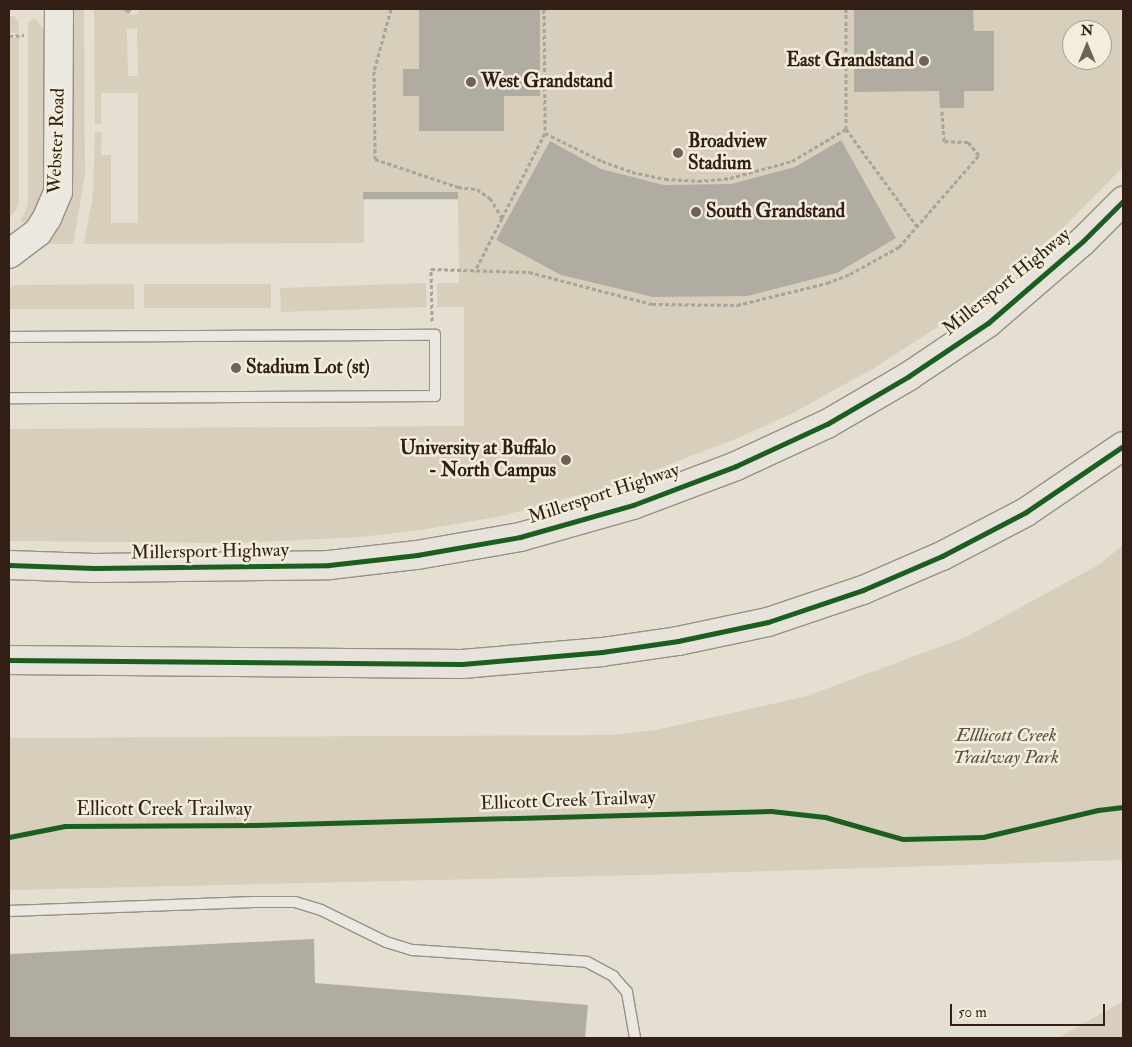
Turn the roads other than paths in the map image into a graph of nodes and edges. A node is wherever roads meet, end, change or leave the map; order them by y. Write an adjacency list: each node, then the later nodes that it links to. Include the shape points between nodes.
1 (59, 9): 3 (street, Webster Road, via 58,192 38,232)
2 (1123, 201): 8 (main road, Millersport Highway, via 988,323 909,376 826,424 736,466 633,505 520,537 358,562 252,567)
3 (9, 254)
4 (9, 337): 5 (lane, via 435,335 435,396)
5 (9, 398)
6 (1123, 446): 10 (main road, via 1026,512 942,556 864,590 768,622 678,642 462,664)
7 (9, 565): 8 (main road, Millersport Highway)
8 (94, 568): 9 (main road)
9 (9, 581)
10 (9, 660)
11 (9, 911): 12 (lane, via 295,902 335,916 386,942 413,950 587,962 614,976 627,992)
12 (635, 1038)

